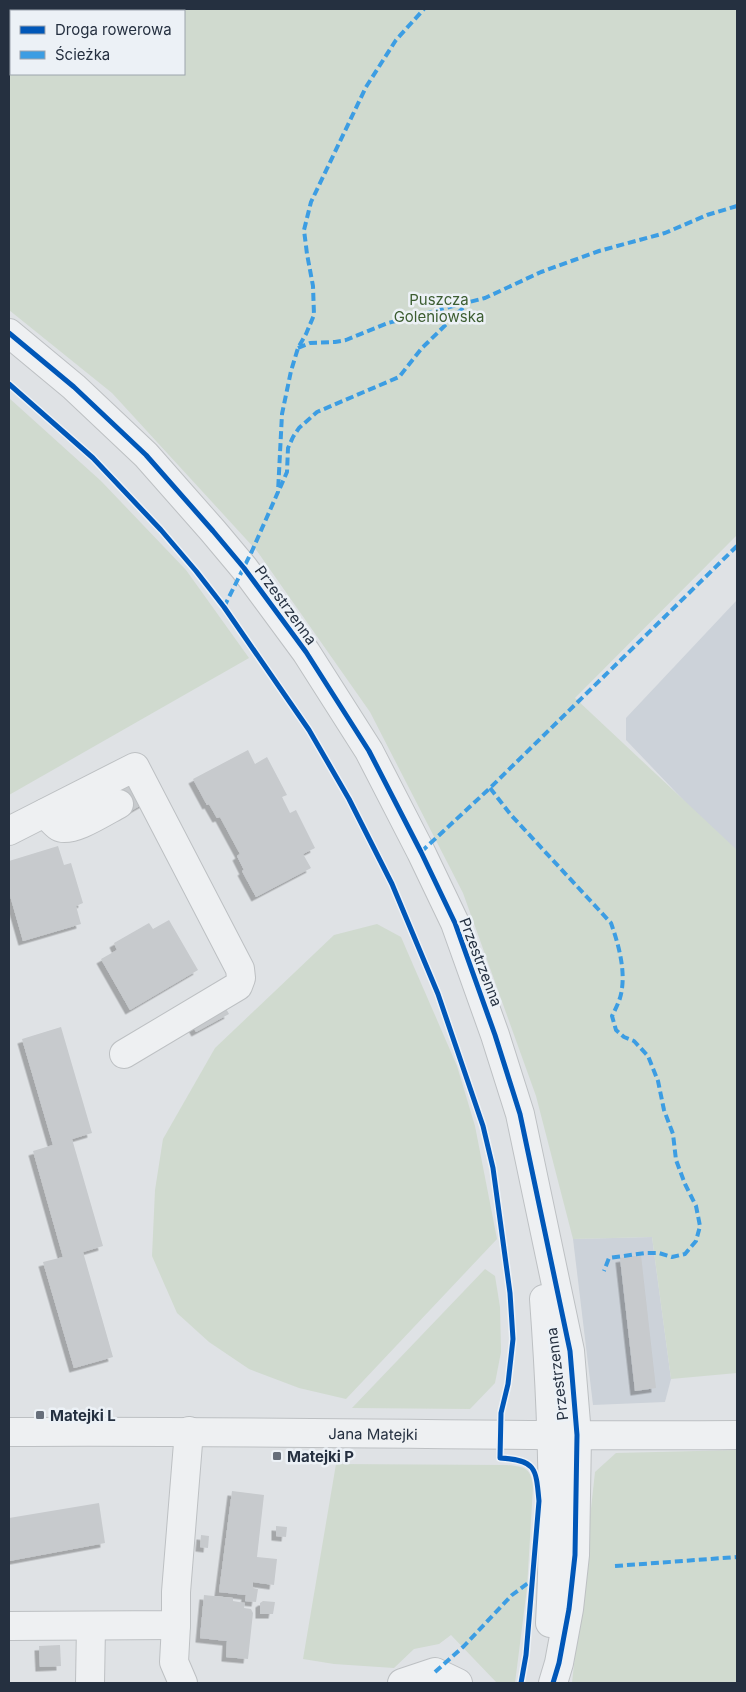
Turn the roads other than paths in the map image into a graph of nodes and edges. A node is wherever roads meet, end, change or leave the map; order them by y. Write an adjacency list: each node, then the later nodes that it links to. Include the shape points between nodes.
1 (9, 332): 8 (street, Przestrzenna, via 146,455 249,575 306,652 369,751 421,852 455,923 496,1035 520,1114 570,1351)
2 (119, 804): 3 (street, via 68,829 60,828)
3 (45, 813): 4 (street); 5 (street, via 135,767 240,969 238,986)
4 (9, 830)
5 (124, 1054)
6 (189, 1431): 7 (street, Jana Matejki); 8 (street, Jana Matejki); 10 (street)
7 (9, 1432)
8 (565, 1435): 9 (street, Jana Matejki); 17 (street, Przestrzenna, via 554,1500); 18 (street, Przestrzenna, via 575,1555 569,1609)
9 (737, 1435)
10 (176, 1625): 12 (street); 14 (street, via 174,1662)
11 (9, 1626): 12 (street)
12 (91, 1626): 13 (street)
13 (90, 1683)
14 (183, 1683)
15 (402, 1683): 16 (street, via 435,1672)
16 (458, 1683)
17 (547, 1683)
18 (553, 1683)

